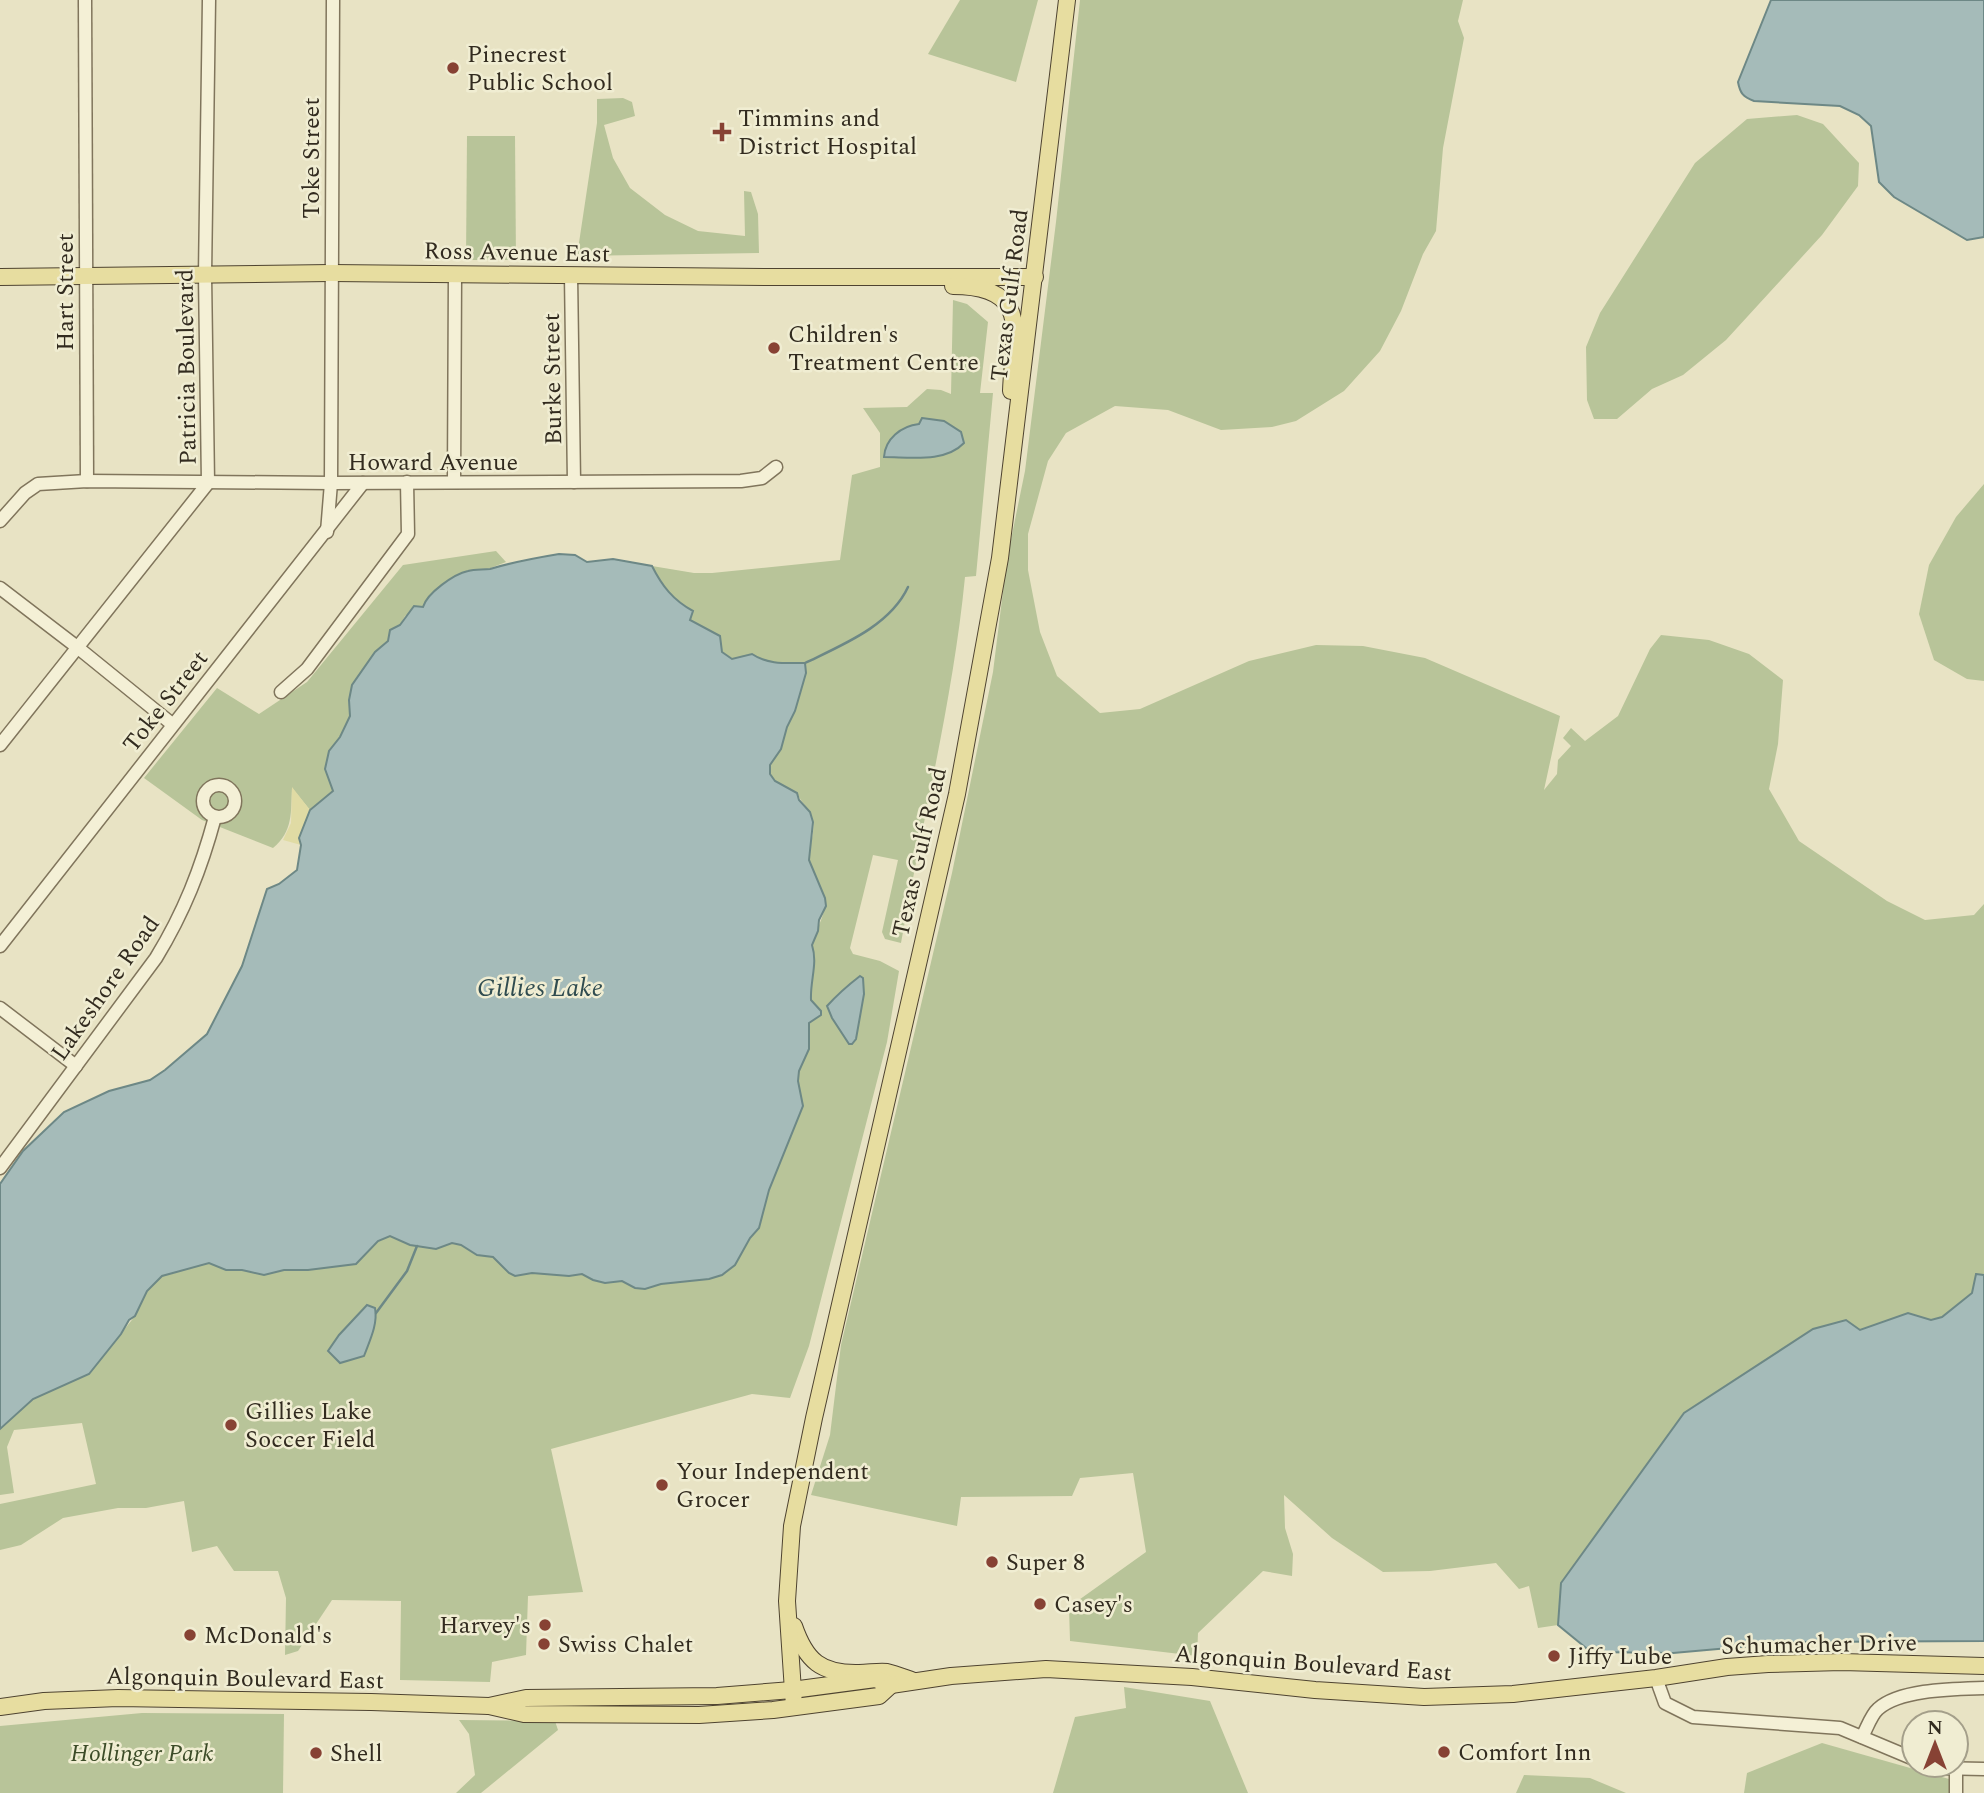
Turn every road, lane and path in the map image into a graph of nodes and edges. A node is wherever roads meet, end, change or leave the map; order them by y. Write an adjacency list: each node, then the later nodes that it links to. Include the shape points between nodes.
1 (85, 0): 11 (street, Hart Street)
2 (209, 0): 7 (street, Patricia Boulevard)
3 (333, 0): 5 (street, Toke Street)
4 (1067, 0): 12 (main road, Texas Gulf Road)
5 (331, 273): 6 (main road, Ross Avenue East); 7 (main road, Ross Avenue East); 20 (street, Toke Street)
6 (455, 274): 8 (main road, Ross Avenue East); 16 (street)
7 (205, 275): 11 (main road, Ross Avenue East); 19 (street, Patricia Boulevard)
8 (572, 275): 9 (main road, Ross Avenue East); 18 (street, Burke Street)
9 (891, 275): 12 (main road, Ross Avenue East); 13 (main road, via 916,284 982,288 999,295 1009,306 1015,324 1011,391)
10 (0, 277): 11 (main road, Ross Avenue East)
11 (85, 277): 15 (street, Hart Street)
12 (1035, 277): 13 (main road, Texas Gulf Road)
13 (1016, 425): 34 (main road, Texas Gulf Road, via 1000,558 957,794 792,1526)
14 (776, 467): 18 (street, Howard Avenue, via 762,478 741,481)
15 (87, 481): 19 (street, Howard Avenue); 22 (street, via 38,484)
16 (454, 481): 17 (street, Howard Avenue); 18 (street, Howard Avenue)
17 (407, 482): 21 (street, Howard Avenue); 26 (street, via 408,534 307,669)
18 (574, 482)
19 (208, 483): 20 (street, Howard Avenue); 25 (street, Patricia Boulevard)
20 (331, 483): 21 (street, Howard Avenue); 23 (street, Toke Street)
21 (363, 483): 23 (street, Toke Street)
22 (0, 520)
23 (327, 532): 27 (street, Toke Street)
24 (0, 588): 25 (street)
25 (77, 647): 27 (street); 28 (street, Patricia Boulevard)
26 (281, 692)
27 (172, 724): 30 (street, Toke Street)
28 (0, 745)
29 (215, 817): 32 (street, Lakeshore Road, via 204,861 174,929)
30 (0, 946)
31 (0, 1009): 32 (street)
32 (76, 1066): 33 (street, Lakeshore Road)
33 (0, 1168)
34 (788, 1618): 37 (main road, via 806,1654 826,1669 885,1672); 39 (main road, Texas Gulf Road)
35 (1984, 1666): 36 (main road, Schumacher Drive, via 1768,1664)
36 (1656, 1678): 37 (main road, Algonquin Boulevard East, via 1513,1694 1424,1697 1055,1670); 41 (street, via 1665,1703 1693,1717 1840,1728)
37 (915, 1682): 39 (main road, Algonquin Boulevard East, via 891,1685 875,1679)
38 (1984, 1688): 41 (street, via 1892,1699 1876,1710)
39 (793, 1698): 40 (main road, Algonquin Boulevard East, via 526,1698 489,1706 118,1698)
40 (0, 1707)
41 (1862, 1737): 42 (street)
42 (1900, 1753)

